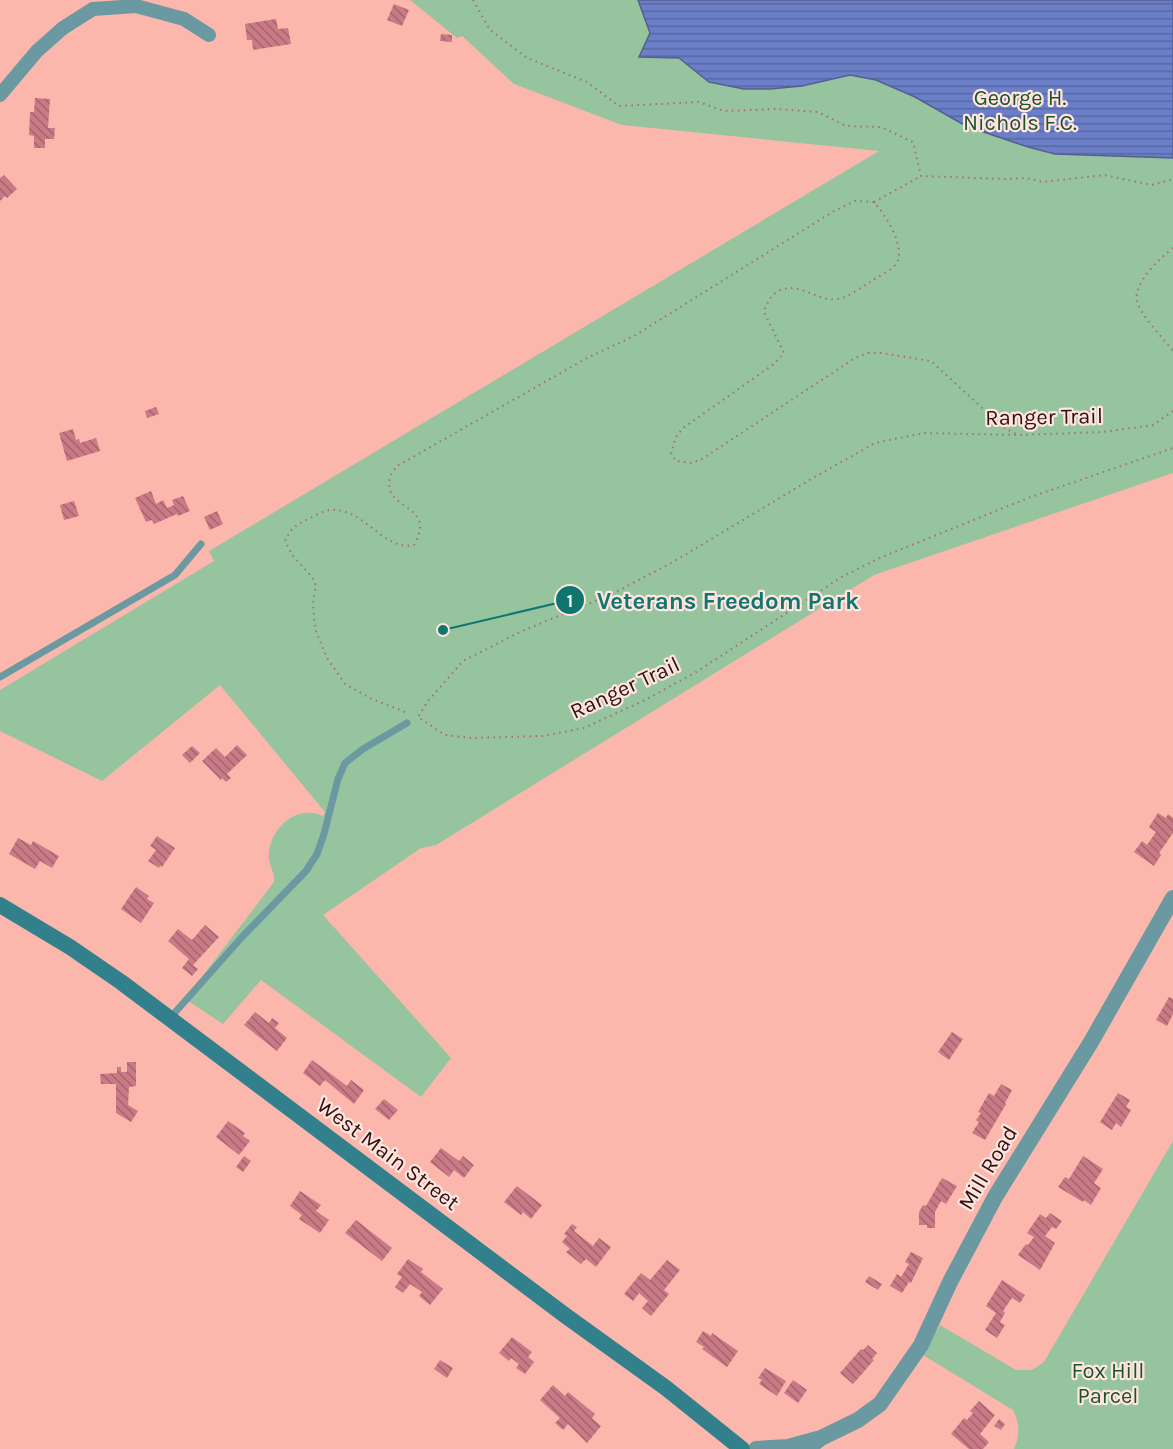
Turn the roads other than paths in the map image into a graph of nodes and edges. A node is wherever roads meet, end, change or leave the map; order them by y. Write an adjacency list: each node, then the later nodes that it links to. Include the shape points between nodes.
1 (209, 34): 2 (street, via 184,19 136,6 93,9 37,51)
2 (0, 94)
3 (201, 544): 4 (lane, via 175,575)
4 (0, 677)
5 (406, 723): 8 (lane, via 345,763 320,844 306,871)
6 (1173, 898): 9 (street, Mill Road, via 1091,1042 995,1197 921,1345 880,1404)
7 (0, 905): 8 (main road, West Main Street, via 95,964)
8 (170, 1018): 10 (main road, West Main Street)
9 (821, 1438): 11 (street, Mill Road, via 788,1447); 12 (street, Mill Road)
10 (742, 1449)
11 (756, 1449)
12 (807, 1449)

